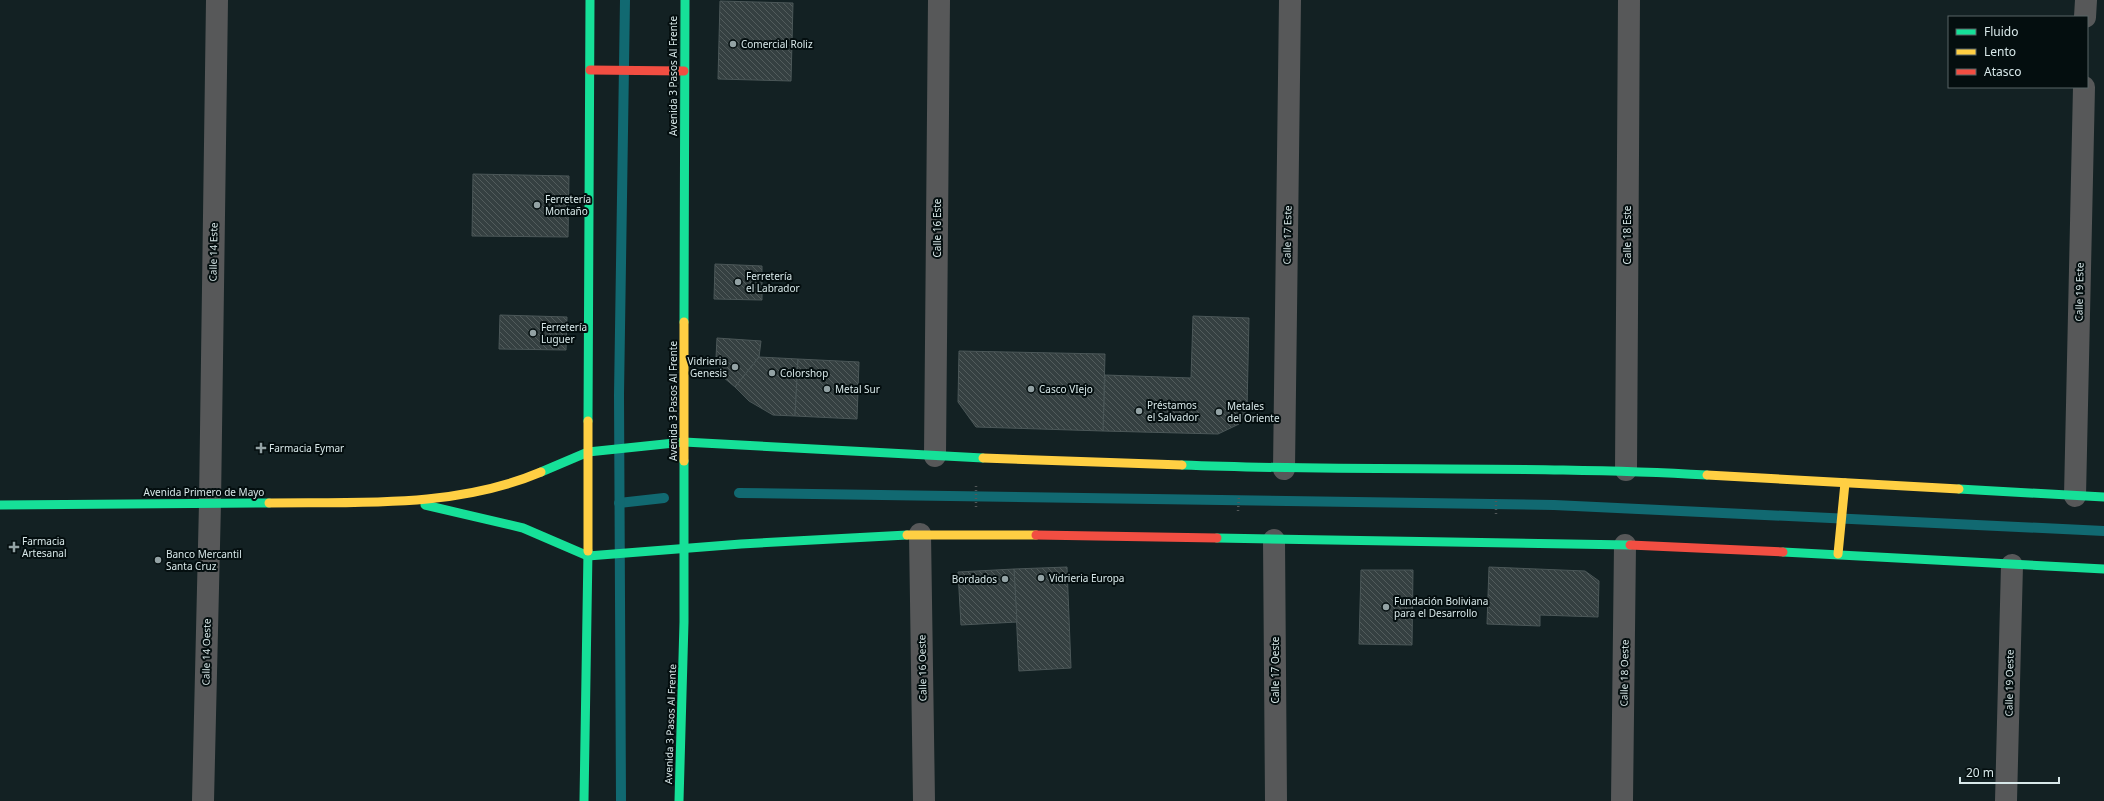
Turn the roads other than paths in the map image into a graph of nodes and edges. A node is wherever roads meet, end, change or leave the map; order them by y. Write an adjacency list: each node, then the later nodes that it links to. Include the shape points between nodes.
1 (217, 0): 21 (street, Calle 14 Este)
2 (590, 0): 9 (main road)
3 (685, 0): 10 (main road, Avenida 3 Pasos Al Frente)
4 (939, 0): 14 (street, Calle 16 Este)
5 (1290, 0): 15 (street, Calle 17 Este)
6 (1629, 0): 16 (street, Calle 18 Este)
7 (2086, 0): 8 (street)
8 (2085, 16)
9 (590, 70): 10 (main road); 13 (main road)
10 (684, 71): 12 (main road, Avenida 3 Pasos Al Frente)
11 (2084, 88): 18 (street, Calle 19 Este)
12 (684, 442): 13 (main road, Avenida Primero de Mayo); 14 (main road, Avenida Primero de Mayo); 26 (main road, Avenida 3 Pasos Al Frente)
13 (592, 451): 20 (main road, Avenida Primero de Mayo, via 514,483); 28 (main road)
14 (935, 456): 15 (main road, Avenida Primero de Mayo)
15 (1284, 469): 16 (main road, Avenida Primero de Mayo)
16 (1626, 470): 17 (main road, Avenida Primero de Mayo)
17 (1844, 488): 18 (main road, Avenida Primero de Mayo); 27 (main road)
18 (2075, 496): 19 (main road, Avenida Primero de Mayo)
19 (2104, 497)
20 (407, 502): 21 (main road, Avenida Primero de Mayo); 28 (main road, Avenida Primero de Mayo, via 523,528)
21 (210, 503): 22 (main road, Avenida Primero de Mayo); 31 (street, Calle 14 Oeste)
22 (0, 505)
23 (920, 534): 24 (main road); 26 (main road); 34 (street, Calle 16 Oeste)
24 (1274, 540): 25 (main road); 35 (street, Calle 17 Oeste)
25 (1625, 545): 27 (main road); 36 (street, Calle 18 Oeste)
26 (684, 548): 28 (main road); 33 (main road, Avenida 3 Pasos Al Frente)
27 (1838, 554): 29 (main road)
28 (588, 556): 32 (main road)
29 (2012, 565): 30 (main road); 37 (street, Calle 19 Oeste)
30 (2104, 569)
31 (203, 801)
32 (584, 801)
33 (679, 801)
34 (924, 801)
35 (1276, 801)
36 (1622, 801)
37 (2006, 801)

